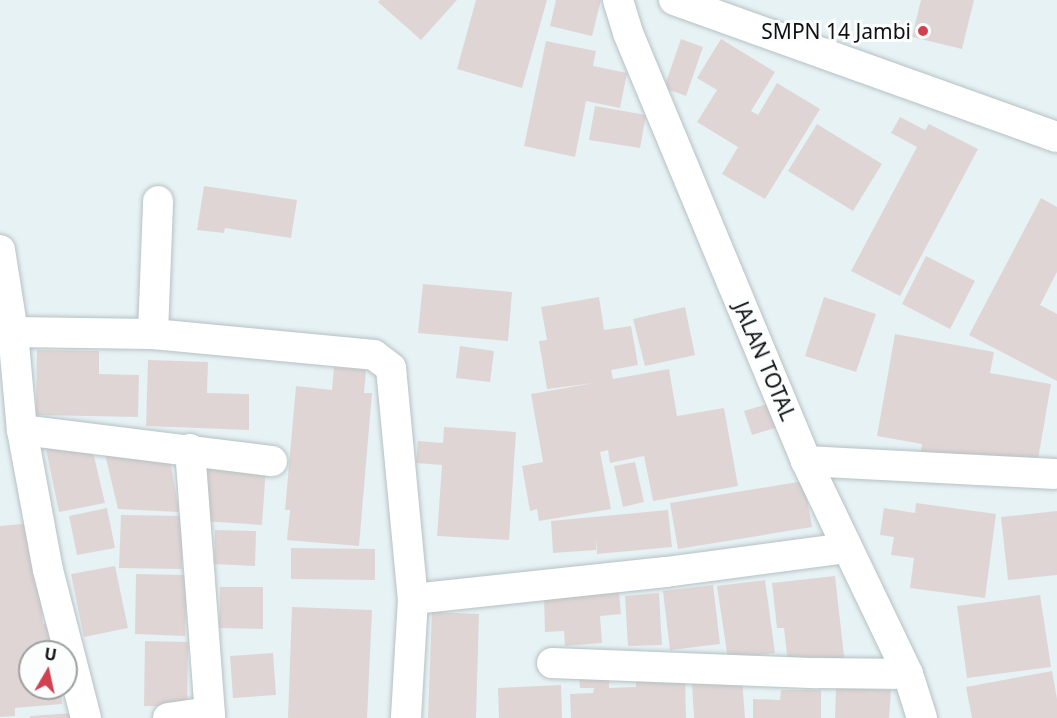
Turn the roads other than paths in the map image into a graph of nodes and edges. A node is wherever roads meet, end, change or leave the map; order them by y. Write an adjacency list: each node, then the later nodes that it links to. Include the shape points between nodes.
1 (618, 0): 11 (street, JALAN TOTAL, via 628,33)
2 (674, 0): 3 (street)
3 (1057, 137)
4 (158, 201): 7 (street)
5 (0, 250): 6 (street)
6 (13, 332): 7 (street); 8 (street)
7 (153, 334): 14 (street, via 374,355 391,368)
8 (22, 430): 9 (street); 18 (street, via 48,570)
9 (190, 449): 10 (street); 17 (street)
10 (272, 461)
11 (806, 462): 12 (street); 13 (street, JALAN TOTAL)
12 (1055, 474)
13 (847, 548): 14 (street); 16 (street, JALAN TOTAL)
14 (413, 599): 20 (street)
15 (552, 663): 16 (street)
16 (909, 674): 21 (street, JALAN TOTAL)
17 (210, 715): 19 (street)
18 (86, 718)
19 (168, 718)
20 (406, 718)
21 (922, 718)

